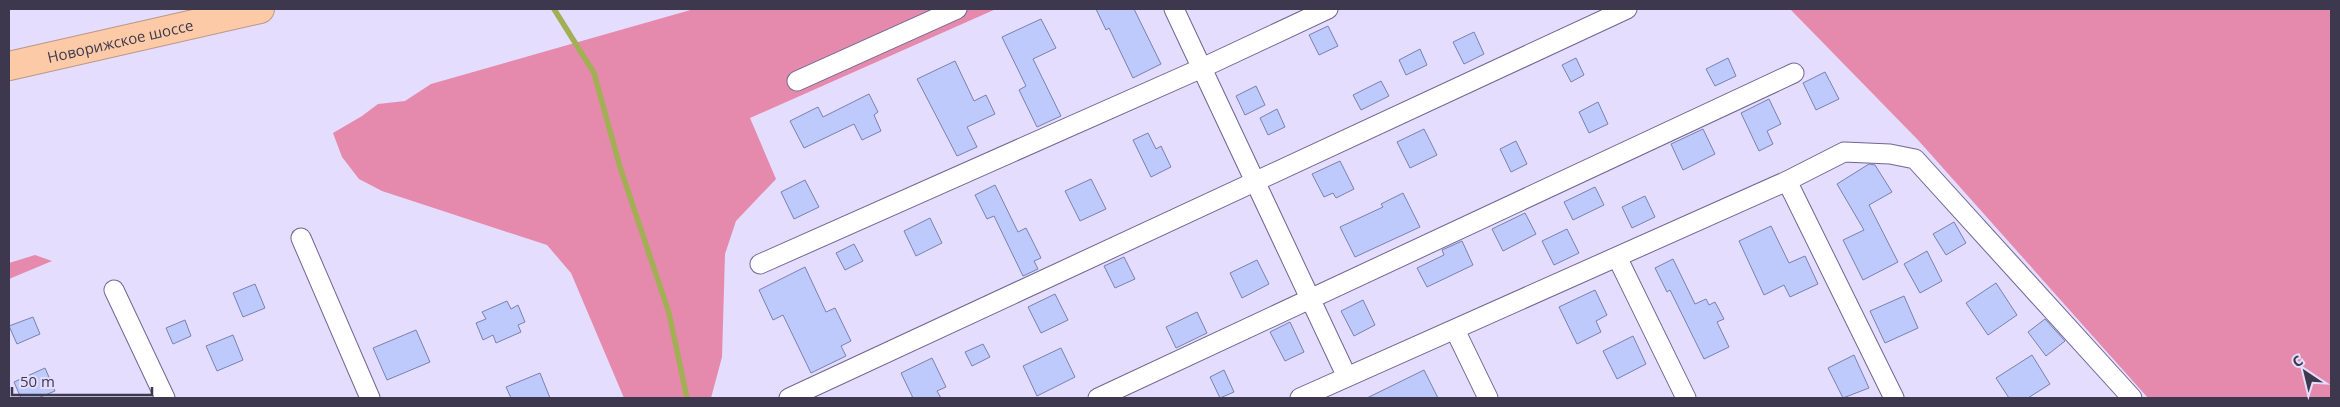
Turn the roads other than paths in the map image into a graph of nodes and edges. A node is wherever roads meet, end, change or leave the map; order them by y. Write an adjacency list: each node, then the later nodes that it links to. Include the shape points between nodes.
1 (260, 9): 6 (highway, Новорижское шоссе)
2 (957, 9): 9 (street)
3 (1174, 9): 7 (street)
4 (1328, 9): 7 (street)
5 (1627, 9): 10 (street)
6 (9, 66)
7 (1202, 68): 10 (street); 14 (street)
8 (1794, 73): 16 (street)
9 (797, 81)
10 (1256, 181): 16 (street); 21 (street)
11 (1787, 181): 13 (street); 26 (street); 27 (street, via 1844,152 1890,154 1915,159)
12 (301, 238): 20 (street)
13 (1617, 257): 17 (street); 25 (street)
14 (760, 264)
15 (114, 290): 19 (street)
16 (1311, 299): 18 (street); 22 (street)
17 (1454, 330): 18 (street); 24 (street)
18 (1347, 377): 23 (street)
19 (165, 398)
20 (370, 398)
21 (789, 398)
22 (1098, 398)
23 (1300, 398)
24 (1488, 398)
25 (1686, 398)
26 (1894, 398)
27 (2132, 398)

